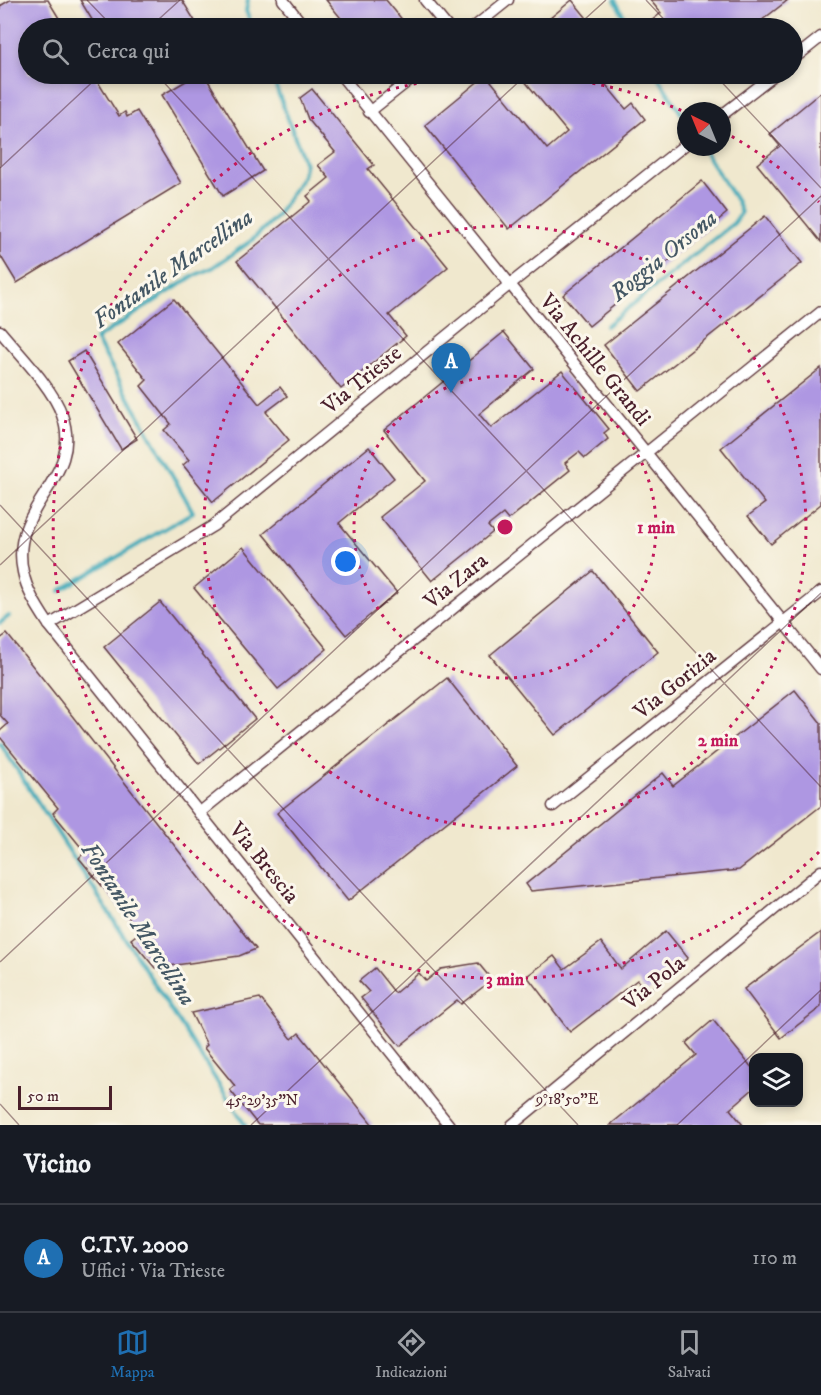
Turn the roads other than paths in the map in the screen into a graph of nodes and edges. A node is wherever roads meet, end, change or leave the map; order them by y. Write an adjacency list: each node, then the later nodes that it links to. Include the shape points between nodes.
1 (283, 0): 4 (street)
2 (425, 0): 5 (street)
3 (508, 0): 6 (street)
4 (297, 18)
5 (440, 18)
6 (485, 18)
7 (821, 37): 8 (street)
8 (803, 51)
9 (348, 84): 13 (street, Via Achille Grandi)
10 (404, 84): 13 (street)
11 (762, 84): 12 (street)
12 (731, 109)
13 (369, 112): 15 (street, Via Achille Grandi)
14 (677, 151): 15 (street, Via Trieste)
15 (509, 285): 18 (street, Via Achille Grandi); 21 (street, Via Trieste, via 213,526)
16 (821, 312): 18 (street, Via Zara)
17 (0, 331): 21 (street, Via Brescia, via 56,401 65,426 62,464 30,517 21,544 26,585)
18 (646, 453): 20 (street, Via Achille Grandi); 24 (street, Via Zara)
19 (821, 592): 20 (street, Via Gorizia)
20 (783, 622): 22 (street, Via Achille Grandi); 23 (street, Via Gorizia)
21 (49, 625): 24 (street, Via Brescia)
22 (821, 669)
23 (553, 806)
24 (199, 813): 26 (street, Via Brescia)
25 (821, 871): 27 (street, Via Pola)
26 (449, 1125)
27 (512, 1125)

